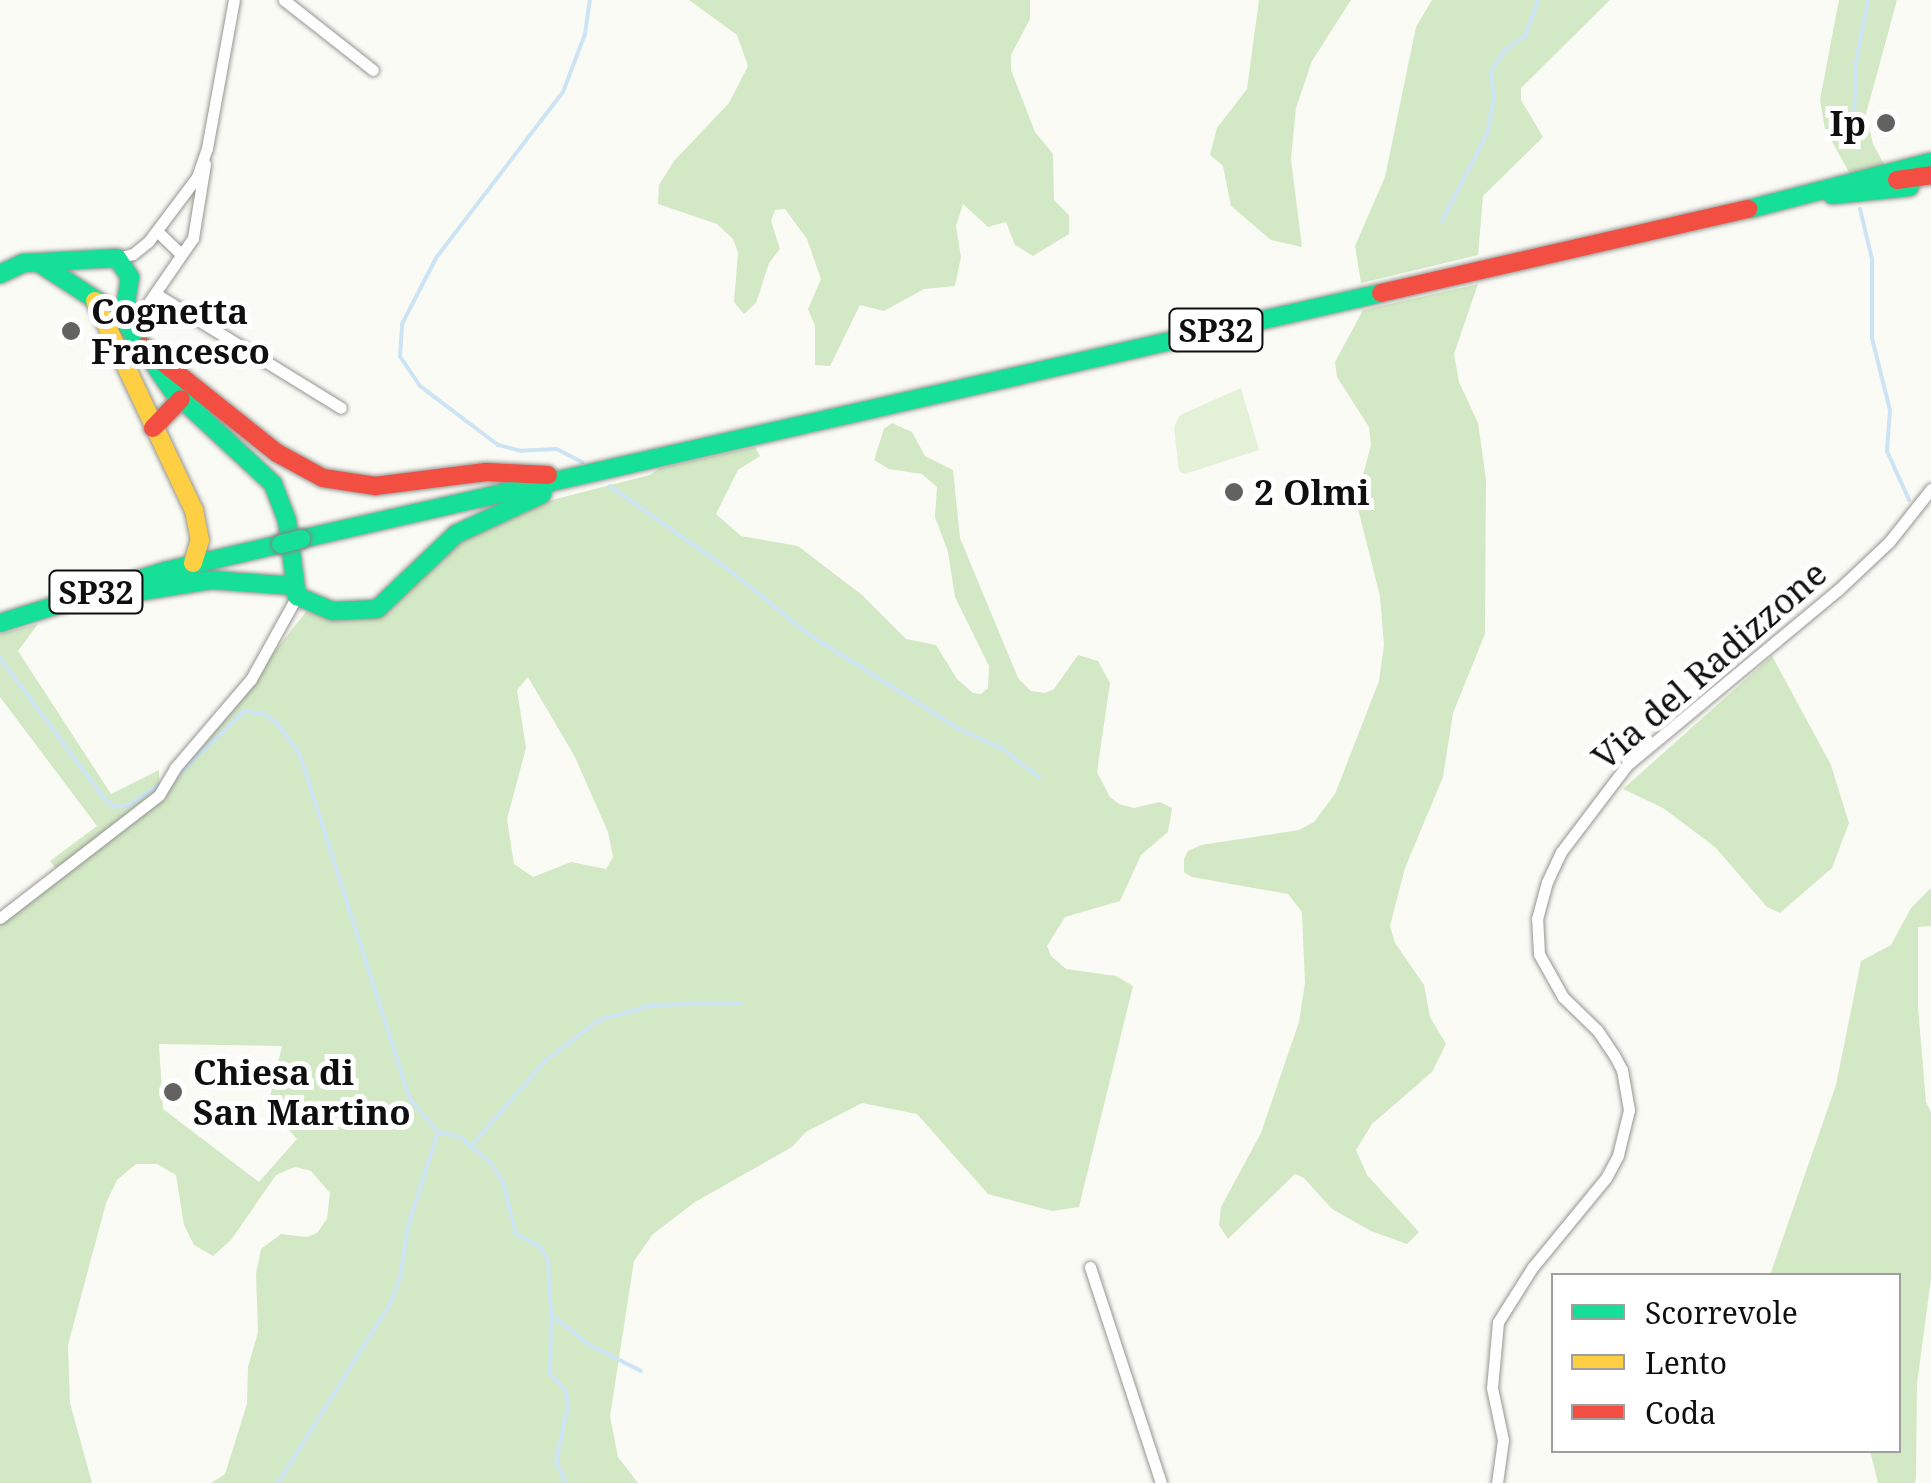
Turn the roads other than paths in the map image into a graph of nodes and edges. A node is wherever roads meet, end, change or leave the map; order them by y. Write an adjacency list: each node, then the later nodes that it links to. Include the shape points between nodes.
1 (284, 0): 3 (street)
2 (232, 1): 4 (street)
3 (373, 70)
4 (205, 155): 9 (street, via 189,192); 11 (street, via 202,204)
5 (1931, 162): 8 (main road)
6 (1931, 175): 8 (main road, SP32)
7 (1931, 186): 8 (main road)
8 (1782, 200): 23 (main road, SP32)
9 (158, 232): 10 (street); 11 (street)
10 (140, 248): 12 (street); 15 (street)
11 (181, 254): 16 (street)
12 (108, 258): 13 (main road); 15 (main road); 17 (main road, via 83,272)
13 (38, 263): 14 (main road); 17 (main road)
14 (0, 274)
15 (128, 284): 17 (main road, via 116,302); 18 (main road)
16 (156, 294): 18 (street); 21 (street)
17 (94, 298): 18 (main road); 22 (main road)
18 (136, 319): 19 (main road)
19 (144, 348): 20 (main road); 24 (main road, via 277,452 324,478 375,486 486,472)
20 (181, 399): 22 (main road); 27 (main road, via 278,491)
21 (341, 408)
22 (153, 428): 26 (main road, via 196,516 200,540)
23 (650, 460): 24 (main road, SP32); 27 (main road, via 640,470 537,496 470,525 377,608 333,611)
24 (584, 475): 26 (main road, SP32, bridge)
25 (1931, 489): 32 (street, Via del Radizzone, via 1889,542 1838,590 1627,765 1561,852 1547,882 1537,920 1538,954 1563,997 1614,1055 1629,1110 1606,1178 1532,1268 1498,1322 1492,1388 1503,1440)
26 (193, 564): 28 (main road, SP32)
27 (296, 591): 28 (main road, via 200,581); 29 (street, via 251,680 162,791)
28 (5, 622)
29 (0, 918)
30 (1090, 1267): 31 (street)
31 (1162, 1483)
32 (1497, 1483)

